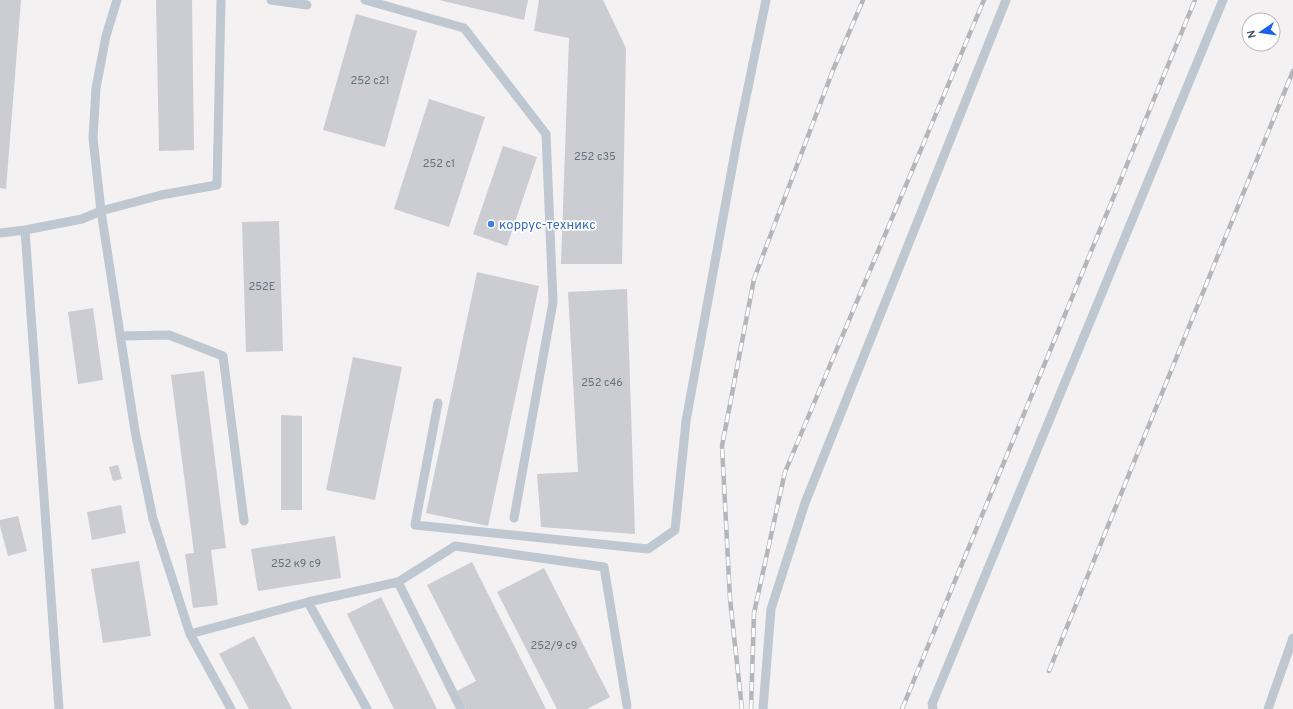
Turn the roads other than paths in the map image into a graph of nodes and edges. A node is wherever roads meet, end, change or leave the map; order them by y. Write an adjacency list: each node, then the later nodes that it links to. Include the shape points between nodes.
1 (117, 0): 9 (lane, via 106,36 96,88 93,138)
2 (221, 0): 9 (lane, via 218,185 161,195)
3 (271, 0): 8 (lane)
4 (365, 0): 14 (lane, via 464,28 546,134 553,302)
5 (766, 0): 13 (lane, via 737,141 686,421 675,530 648,549 415,525)
6 (1006, 0): 25 (lane, via 805,503 771,608)
7 (1223, 0): 26 (lane)
8 (307, 6)
9 (101, 211): 10 (lane, via 82,219); 12 (lane)
10 (26, 230): 11 (lane); 21 (lane)
11 (0, 233)
12 (120, 336): 15 (lane, via 169,334 223,356); 18 (lane, via 135,431 153,519)
13 (438, 403)
14 (514, 518)
15 (244, 522)
16 (398, 582): 17 (lane); 20 (lane, via 455,546 604,567); 24 (lane)
17 (308, 602): 18 (lane); 23 (lane)
18 (190, 634): 22 (lane)
19 (1293, 638): 27 (lane)
20 (627, 706)
21 (59, 709)
22 (231, 709)
23 (367, 709)
24 (461, 709)
25 (764, 709)
26 (932, 709)
27 (1268, 709)

